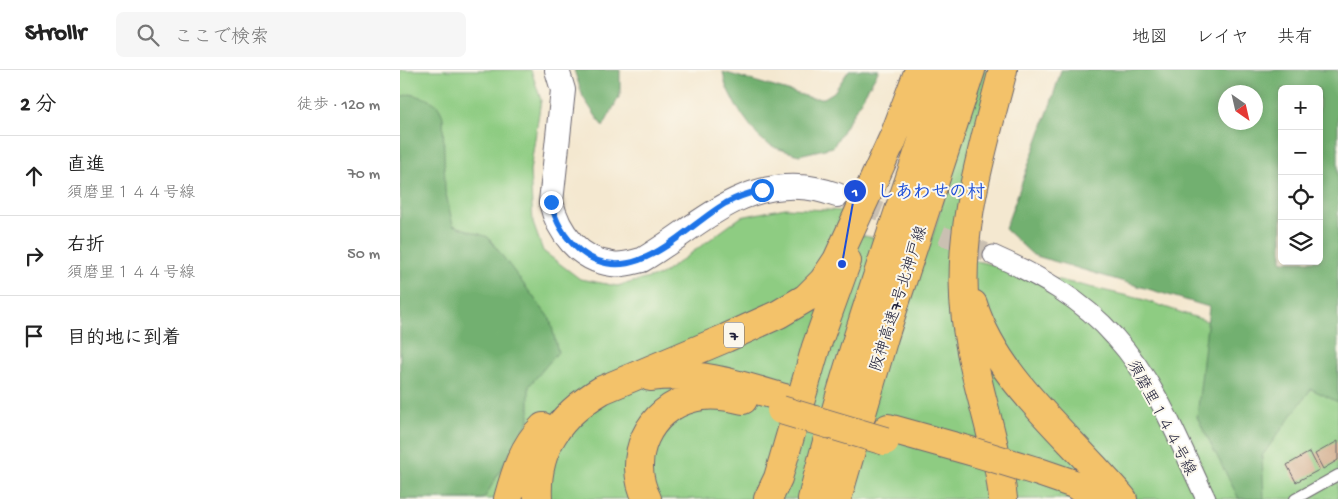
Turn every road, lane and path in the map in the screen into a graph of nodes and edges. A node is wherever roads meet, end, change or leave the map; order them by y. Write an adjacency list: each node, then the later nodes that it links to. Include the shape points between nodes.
1 (557, 70): 7 (street, via 563,90 551,202 567,238 592,258 612,264 642,260 726,203 762,190 800,187)
2 (919, 70): 6 (highway, 7)
3 (946, 70): 18 (highway, 阪神高速7号北神戸線, via 872,295)
4 (971, 70): 19 (highway, 阪神高速7号北神戸線, via 884,337)
5 (1003, 70): 8 (highway, via 970,201)
6 (898, 127): 10 (highway, 7, via 837,260 806,298 726,338); 17 (highway, 7, via 816,347 778,478)
7 (837, 195)
8 (964, 255): 20 (highway, via 964,300 973,365 998,461); 23 (highway, via 974,305 997,353 1025,390)
9 (992, 255): 24 (street, 須磨里１４４号線, via 1054,286 1115,336 1147,381)
10 (602, 390): 11 (highway, 7, via 648,377 691,375 721,380); 14 (highway, 7, via 559,413 531,440 518,466); 15 (highway, 7, via 576,408 553,434 540,468)
11 (782, 404): 13 (highway, 7, bridge); 16 (highway, 7, via 721,396 694,398 670,408 651,426 640,450 638,466)
12 (1338, 475): 25 (lane)
13 (1035, 477): 21 (highway, 7); 22 (highway, via 1074,484)
14 (508, 499)
15 (538, 499)
16 (647, 499)
17 (768, 499)
18 (812, 499)
19 (837, 499)
20 (1003, 499)
21 (1072, 499)
22 (1096, 499)
23 (1123, 499)
24 (1206, 499)
25 (1295, 499)

